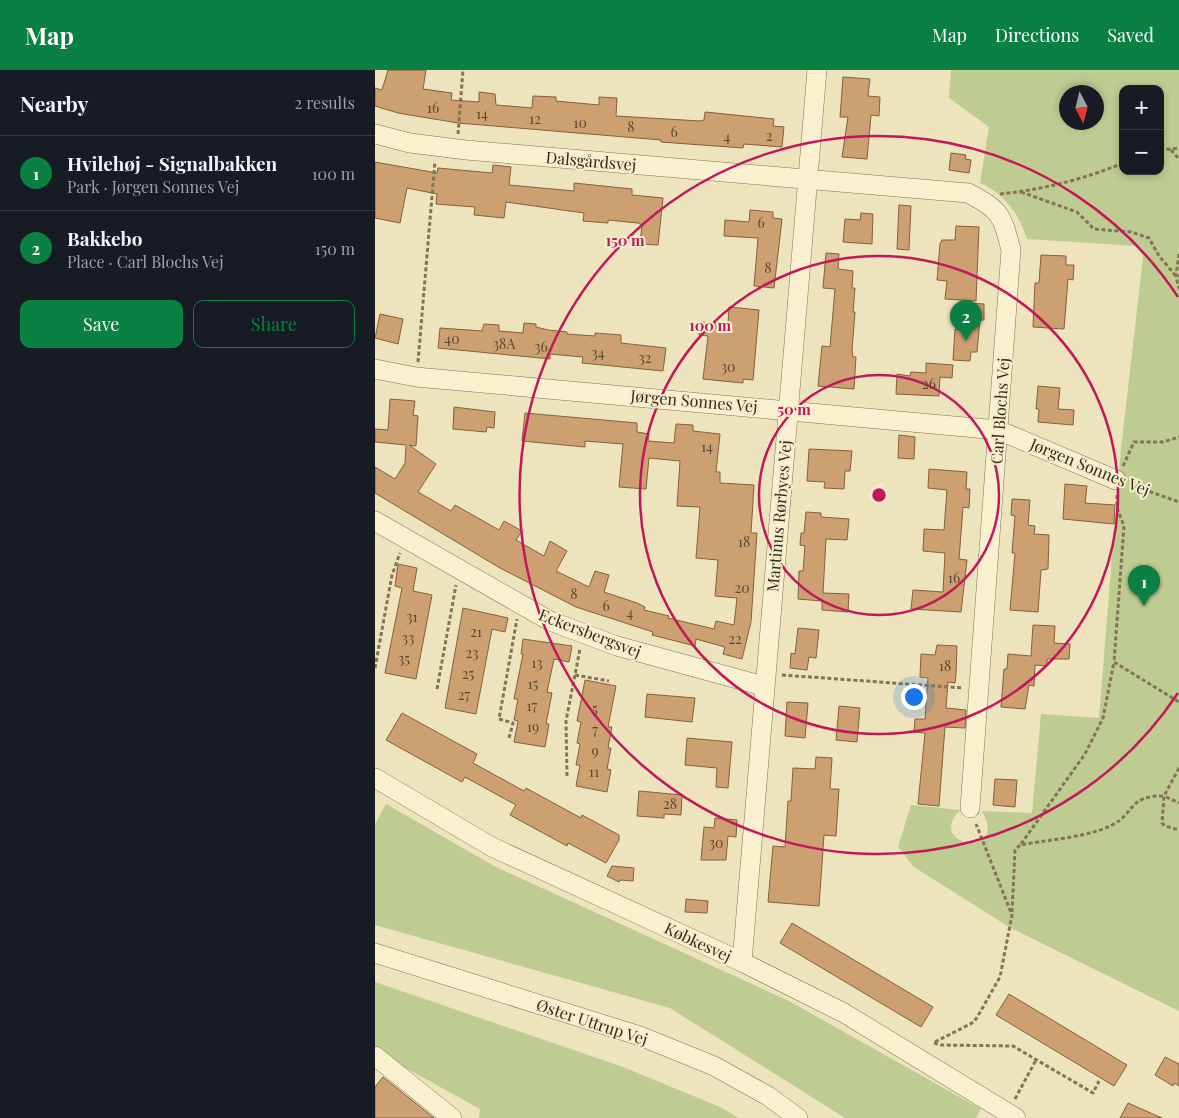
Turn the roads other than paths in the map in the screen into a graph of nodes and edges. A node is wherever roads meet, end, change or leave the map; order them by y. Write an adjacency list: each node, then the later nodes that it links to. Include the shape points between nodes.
1 (817, 70): 3 (street, Martinus Rørbyes Vej)
2 (375, 134): 3 (street, Dalsgårdsvej, via 436,147)
3 (807, 179): 5 (street, Martinus Rørbyes Vej); 6 (street, Carl Blochs Vej, via 968,194 997,210 1005,225 1011,250)
4 (375, 369): 5 (street, Jørgen Sonnes Vej, via 416,377)
5 (788, 409): 6 (street, Jørgen Sonnes Vej); 9 (street, Martinus Rørbyes Vej)
6 (998, 430): 7 (street, Jørgen Sonnes Vej); 11 (street, Carl Blochs Vej)
7 (1116, 480)
8 (375, 521): 9 (street, Eckersbergsvej, via 550,621 617,646)
9 (765, 680): 13 (street, Martinus Rørbyes Vej)
10 (375, 778): 13 (street, Købkesvej, via 493,847)
11 (969, 808)
12 (375, 953): 17 (street, Øster Uttrup Vej, via 639,1036 714,1066 768,1096)
13 (742, 962): 15 (street, Købkesvej, via 844,1013)
14 (375, 1056): 16 (street)
15 (1012, 1115)
16 (453, 1118)
17 (798, 1118)

